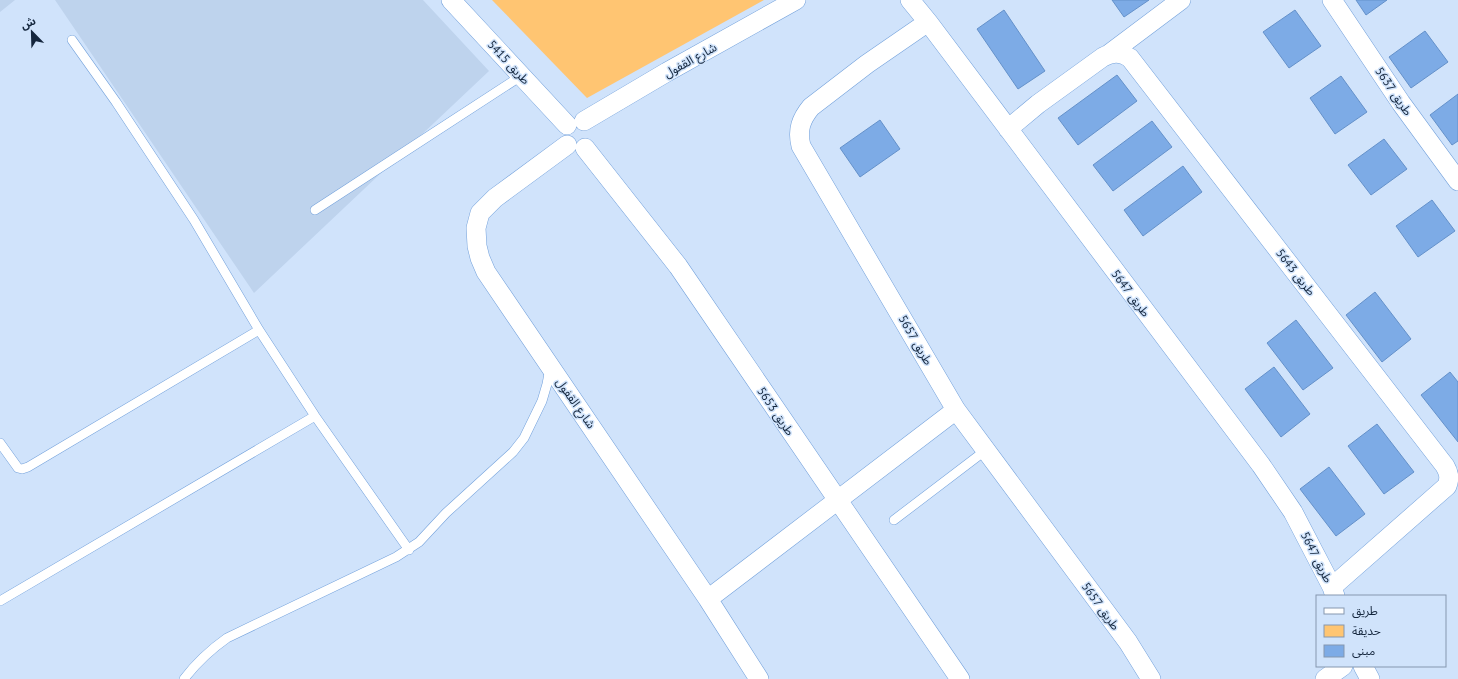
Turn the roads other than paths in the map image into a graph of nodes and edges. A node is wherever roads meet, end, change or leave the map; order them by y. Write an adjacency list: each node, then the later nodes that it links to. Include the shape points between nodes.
1 (451, 0): 9 (street, طريق 5415)
2 (796, 0): 10 (street, شارع القفول)
3 (910, 0): 6 (street, طريق 5647)
4 (1181, 0): 8 (street)
5 (1332, 0): 14 (street, طريق 5637, via 1401,103)
6 (928, 22): 11 (street, طريق 5647); 18 (street, طريق 5657, via 811,107 800,123 799,138 801,146)
7 (72, 40): 16 (lane, via 194,220)
8 (1109, 54): 11 (street, via 1038,104); 25 (street, طريق 5643, via 1123,54 1135,64 1449,472 1447,486)
9 (521, 76): 10 (street, طريق 5415); 15 (lane)
10 (576, 123): 12 (street, via 563,131); 13 (street, via 591,127 593,132 592,141)
11 (1008, 129): 25 (street, طريق 5647, via 1261,465 1293,512)
12 (567, 145): 13 (street, via 574,149); 17 (street, شارع القفول, via 487,205 480,212 476,228 477,246 486,272)
13 (585, 148): 22 (street, طريق 5653, via 678,266)
14 (1458, 181)
15 (316, 210)
16 (259, 330): 19 (lane); 20 (lane, via 28,467 18,468)
17 (550, 367): 24 (lane, via 542,401 524,438 513,452); 26 (street, شارع القفول)
18 (956, 410): 21 (street, طريق 5657); 22 (street)
19 (315, 416): 24 (lane); 27 (lane)
20 (0, 443)
21 (986, 450): 23 (lane); 33 (street, طريق 5657, via 1128,642)
22 (838, 501): 26 (street); 32 (street, طريق 5653)
23 (894, 520)
24 (409, 550): 30 (lane, via 244,628 210,650)
25 (1333, 591)
26 (708, 599): 31 (street, شارع القفول)
27 (0, 601)
28 (1342, 667): 34 (street)
29 (1364, 667): 35 (street)
30 (184, 679)
31 (759, 679)
32 (960, 679)
33 (1151, 679)
34 (1325, 679)
35 (1370, 679)

